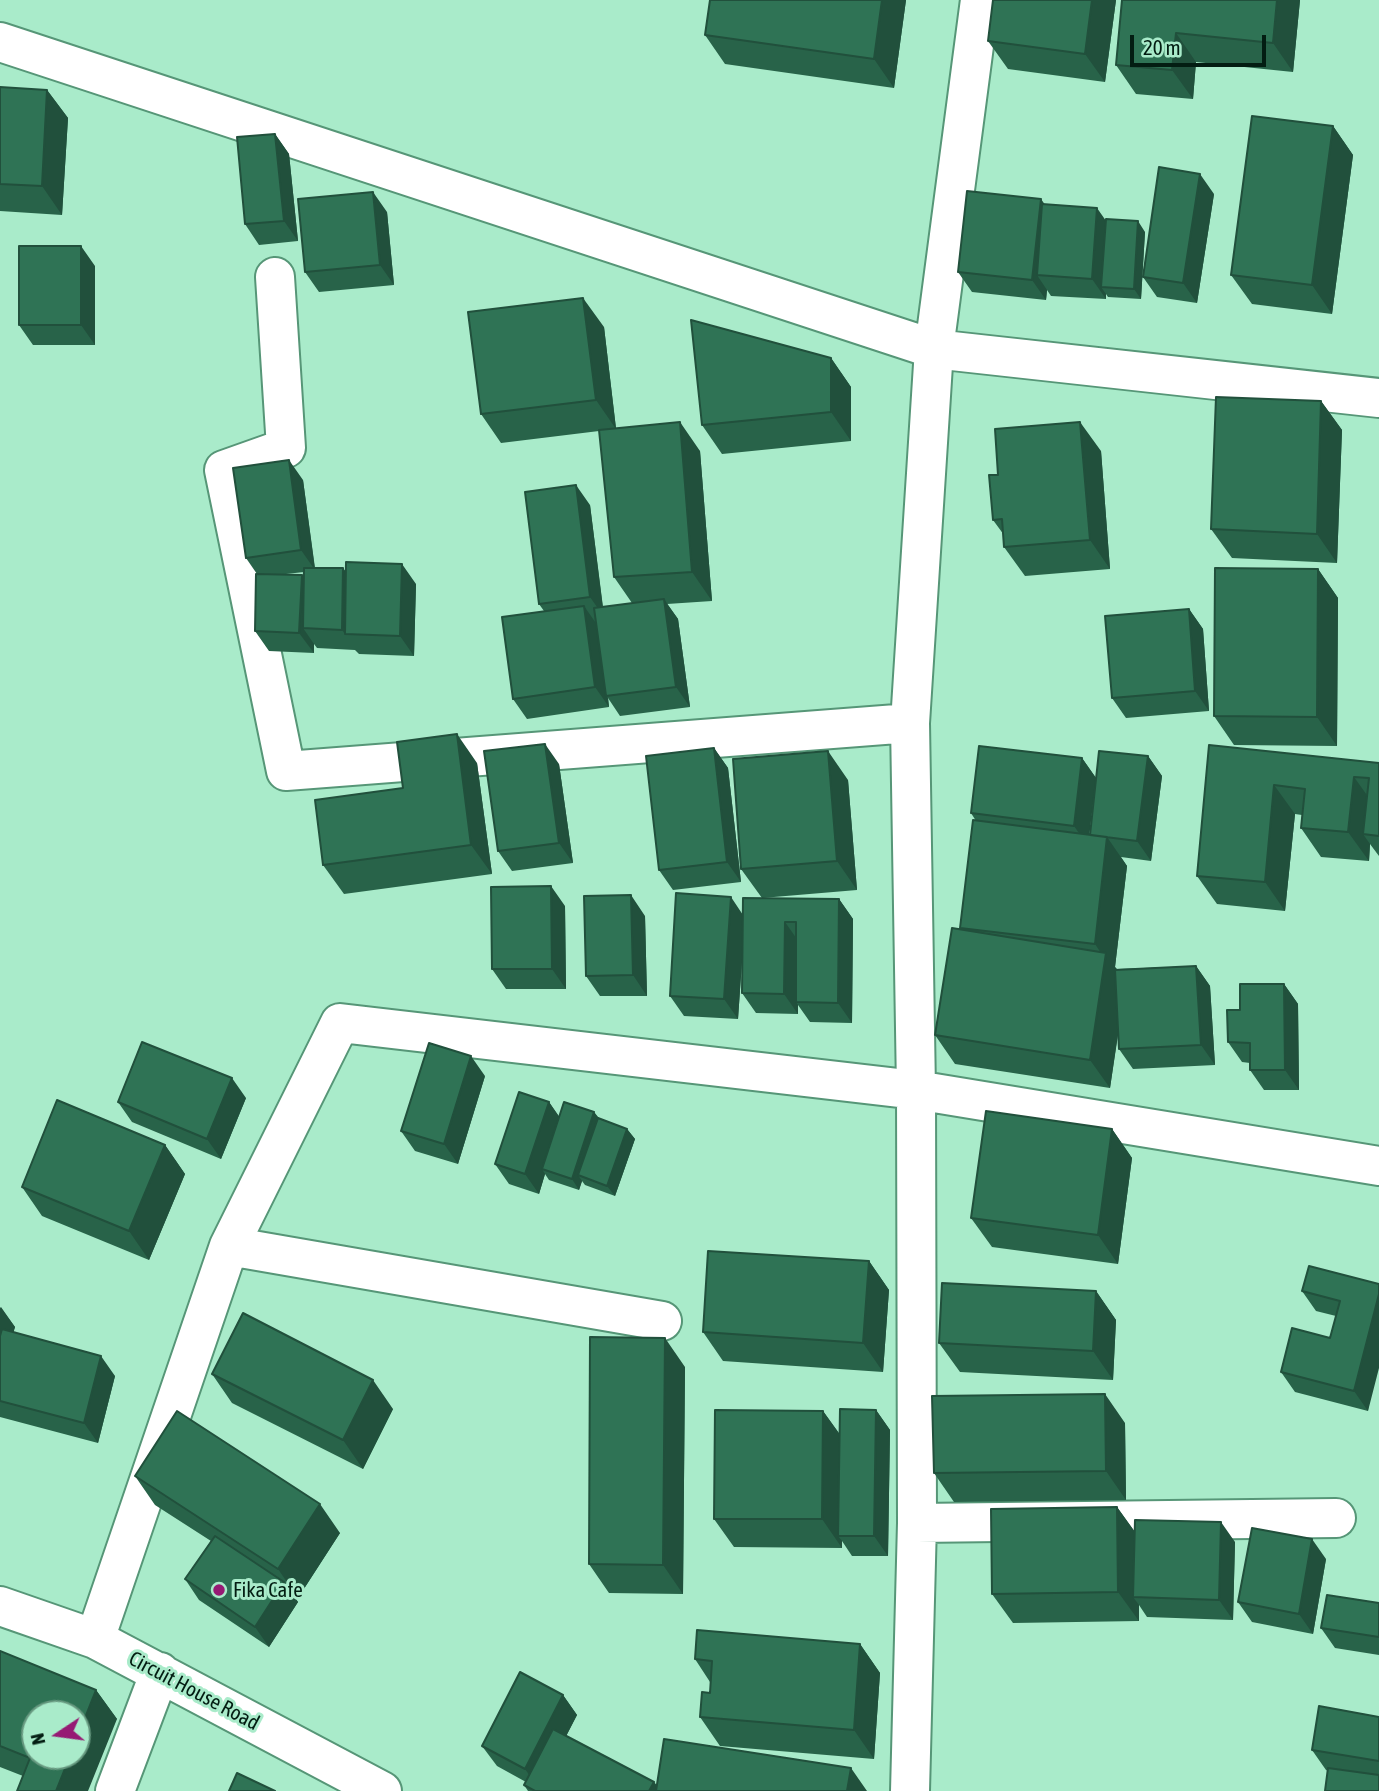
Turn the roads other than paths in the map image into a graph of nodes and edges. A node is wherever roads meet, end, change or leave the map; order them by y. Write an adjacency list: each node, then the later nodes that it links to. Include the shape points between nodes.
1 (980, 0): 4 (street)
2 (0, 42): 4 (street)
3 (275, 277): 6 (street, via 286,448 224,470 286,771)
4 (934, 349): 5 (street); 6 (street)
5 (1379, 398)
6 (910, 723): 7 (street)
7 (916, 1090): 8 (street); 9 (street, via 340,1023); 12 (street)
8 (1379, 1166)
9 (229, 1246): 10 (street); 14 (street)
10 (662, 1321)
11 (1336, 1518): 12 (street)
12 (917, 1523): 18 (street)
13 (0, 1606): 14 (street, Circuit House Road)
14 (95, 1639): 15 (street, Circuit House Road)
15 (160, 1672): 16 (street); 17 (street, Circuit House Road)
16 (115, 1791)
17 (382, 1791)
18 (911, 1791)

